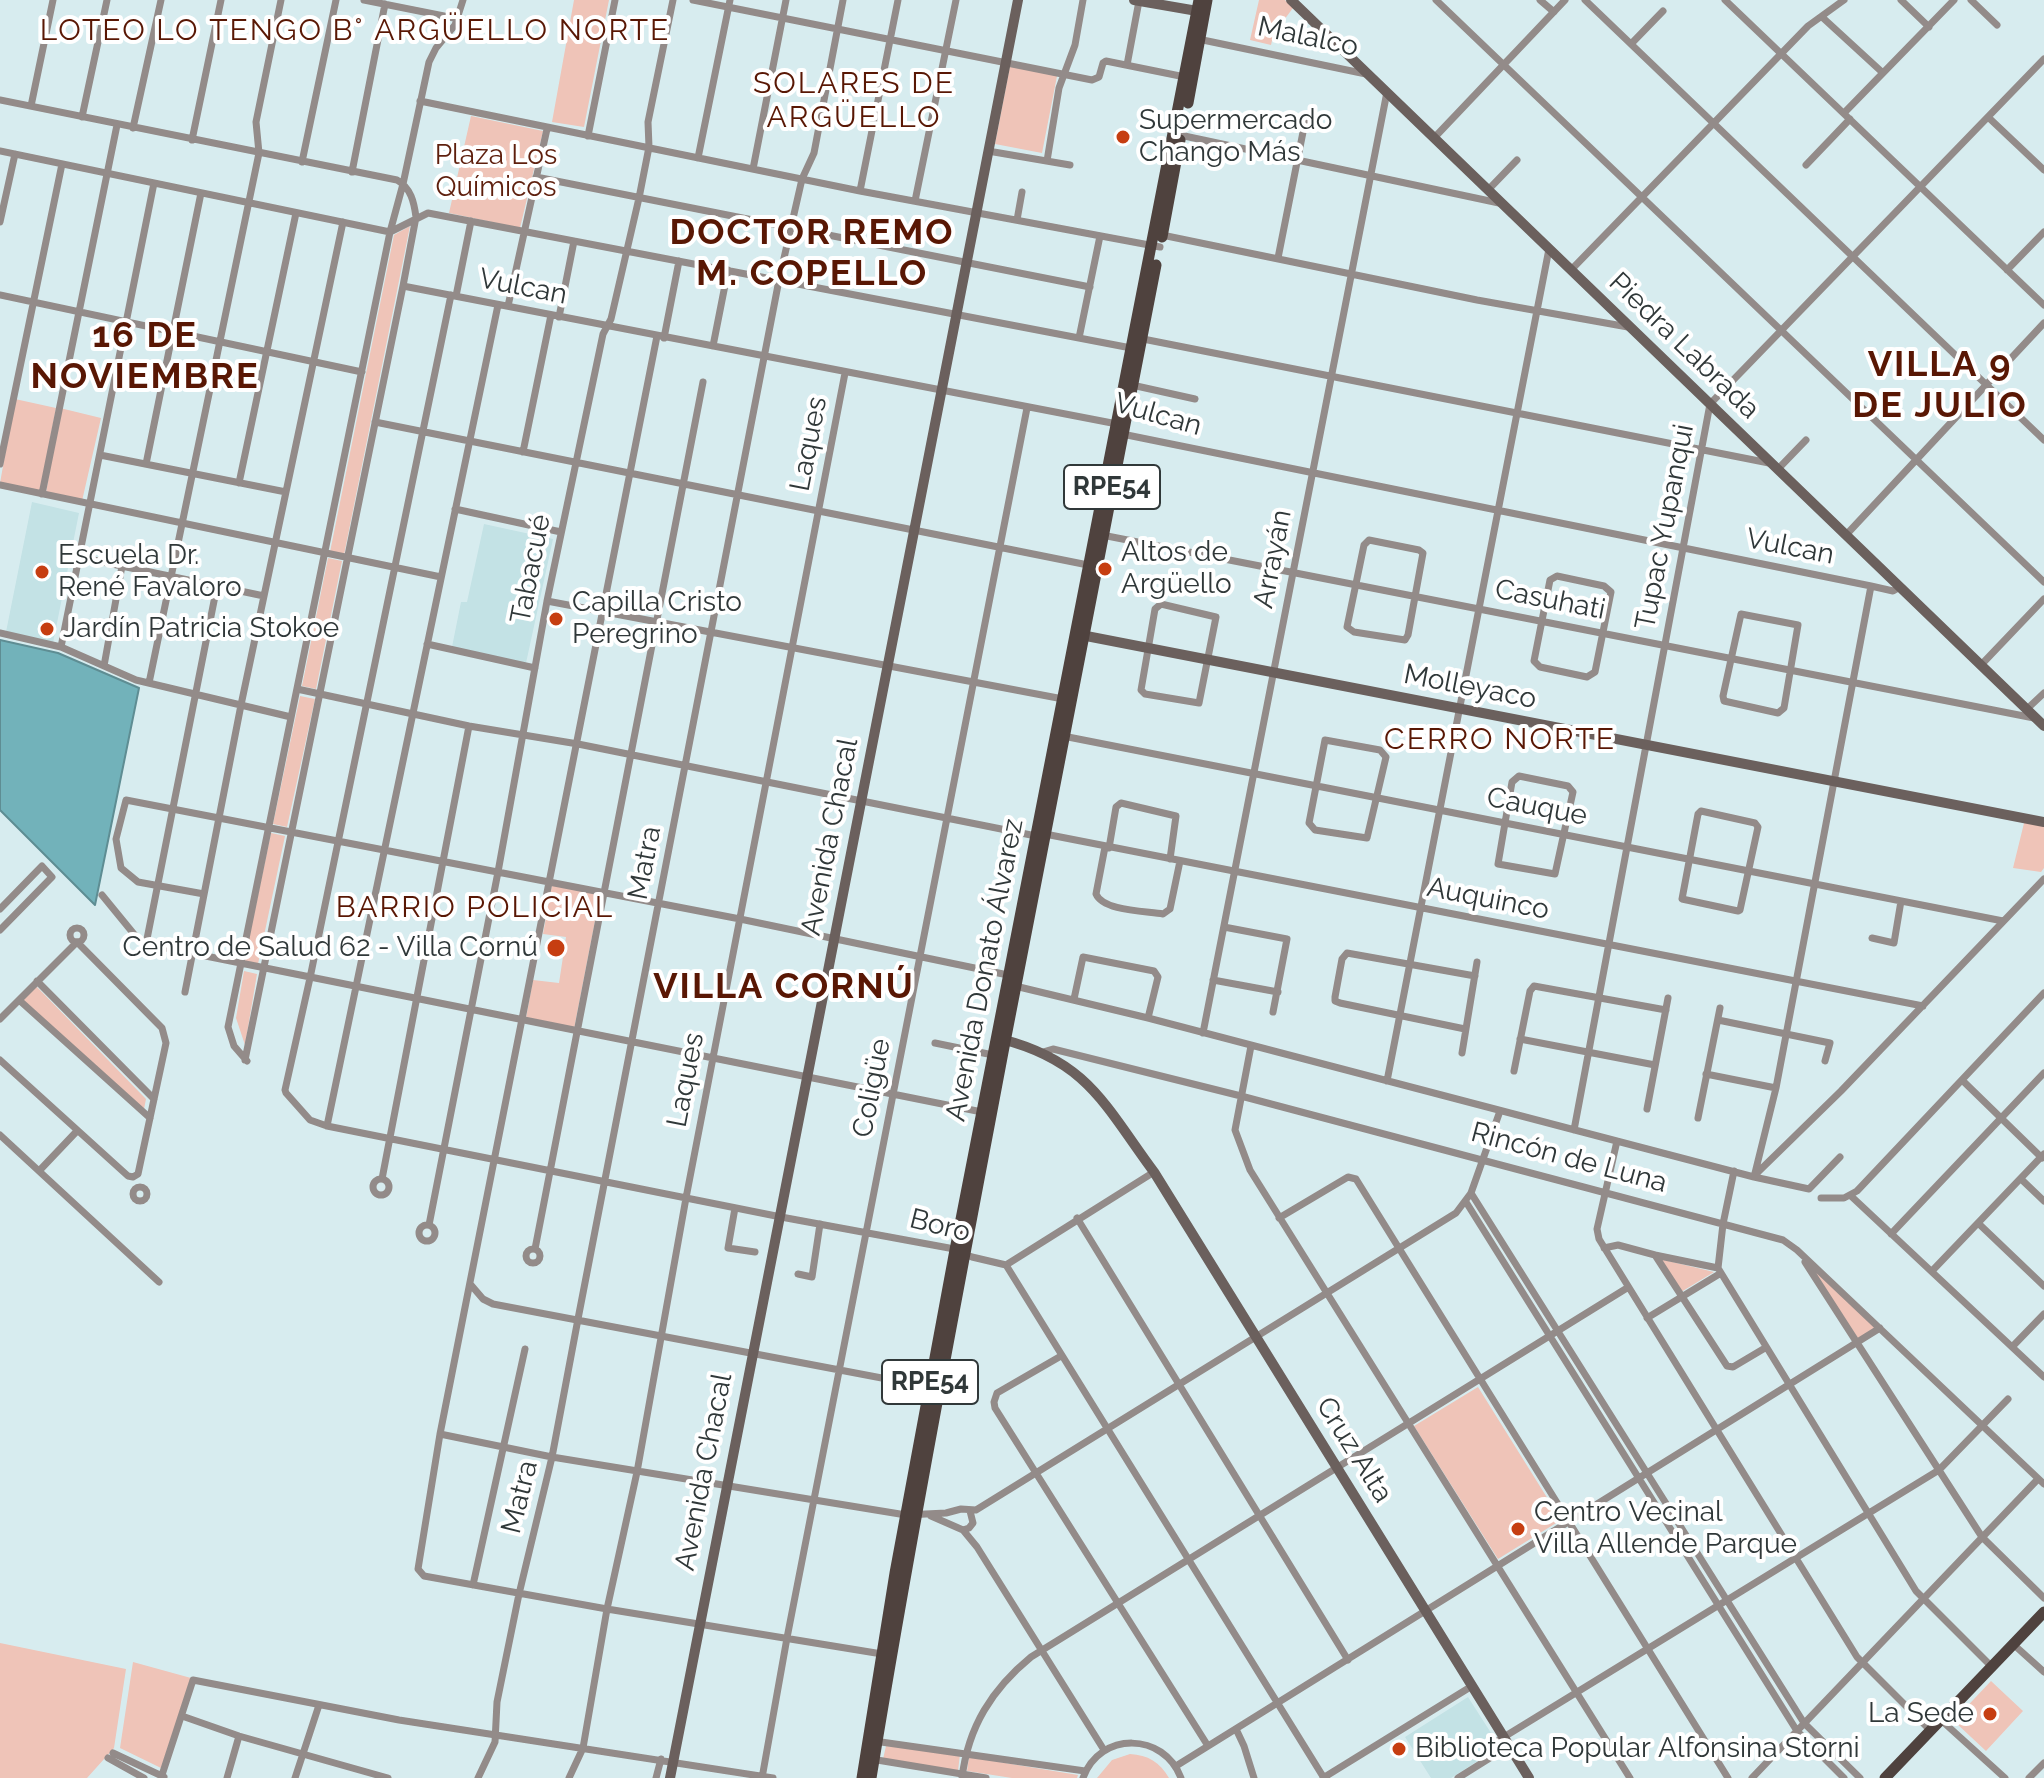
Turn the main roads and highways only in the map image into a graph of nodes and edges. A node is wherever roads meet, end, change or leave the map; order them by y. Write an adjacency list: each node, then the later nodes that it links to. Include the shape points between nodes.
1 (1018, 0): 22 (main road, Avenida Chacal)
2 (1137, 1): 4 (main road)
3 (1297, 2): 11 (main road, Piedra Labrada)
4 (1202, 6): 5 (main road, Avenida Donato Álvarez / RPE54)
5 (1196, 38): 6 (main road, Avenida Donato Álvarez / RPE54); 6 (main road, Avenida Donato Álvarez / RPE54)
6 (1178, 135): 7 (main road, Avenida Donato Álvarez / RPE54)
7 (1135, 341): 8 (main road, Avenida Donato Álvarez / RPE54); 8 (main road, Avenida Donato Álvarez / RPE54, via 1132,385)
8 (1119, 429): 9 (main road, Avenida Donato Álvarez / RPE54); 9 (main road, Avenida Donato Álvarez / RPE54, via 1102,535)
9 (1078, 634): 10 (main road, Avenida Donato Álvarez / RPE54); 12 (main road, Molleyaco)
10 (1066, 699): 13 (main road, Avenida Donato Álvarez / RPE54); 13 (main road, Avenida Donato Álvarez / RPE54)
11 (2040, 722)
12 (2044, 822)
13 (1040, 835): 14 (main road, Avenida Donato Álvarez / RPE54); 14 (main road, Avenida Donato Álvarez / RPE54, via 1008,975)
14 (1001, 1039): 15 (main road, Rincón de Luna); 16 (main road, Avenida Donato Álvarez / RPE54); 16 (main road, Avenida Donato Álvarez / RPE54, via 993,1055)
15 (1043, 1052): 20 (main road, Cruz Alta, via 1098,1094 1137,1149)
16 (959, 1252): 17 (main road, Avenida Donato Álvarez / RPE54); 17 (main road, Avenida Donato Álvarez / RPE54, via 929,1387)
17 (911, 1515): 19 (main road, Avenida Donato Álvarez / RPE54); 19 (main road, Avenida Donato Álvarez / RPE54, via 882,1654)
18 (2044, 1612): 27 (main road)
19 (873, 1740): 21 (main road, Avenida Donato Álvarez / RPE54)
20 (1504, 1743): 25 (main road, Cruz Alta); 26 (main road, Cruz Alta)
21 (870, 1759): 23 (main road, Avenida Donato Álvarez / RPE54); 24 (main road, Avenida Donato Álvarez / RPE54)
22 (670, 1778)
23 (862, 1778)
24 (871, 1778)
25 (1522, 1778)
26 (1529, 1778)
27 (1885, 1778)

